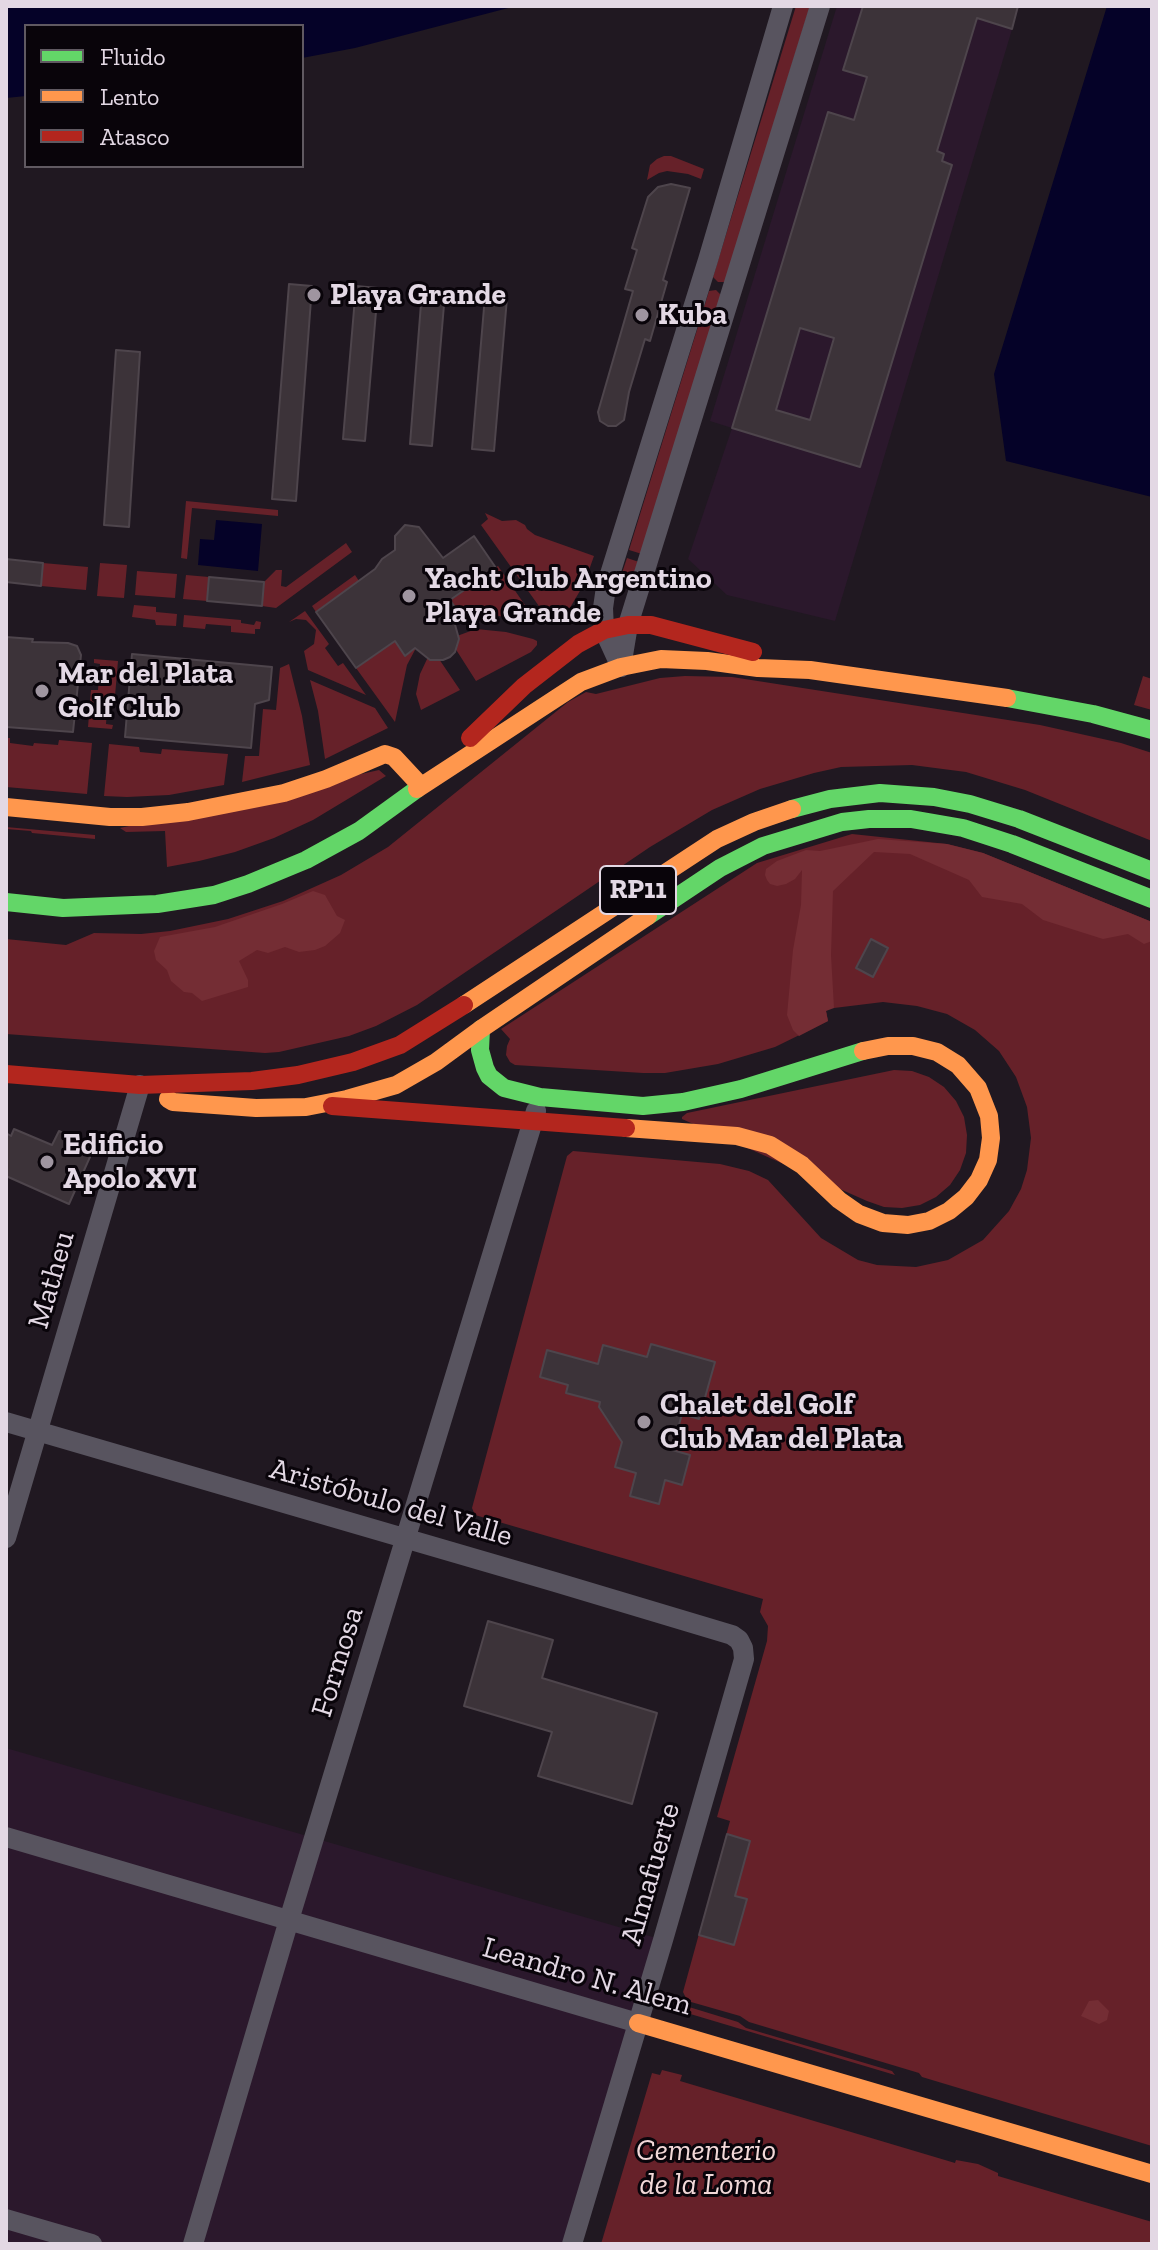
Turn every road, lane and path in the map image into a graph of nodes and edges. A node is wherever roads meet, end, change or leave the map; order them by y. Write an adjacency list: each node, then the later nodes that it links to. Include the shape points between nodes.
1 (783, 6): 4 (street, via 606,587)
2 (820, 6): 3 (street)
3 (628, 625): 4 (main road); 5 (street); 6 (main road, via 651,625)
4 (604, 630): 5 (street); 8 (main road, via 524,686)
5 (621, 667): 6 (main road, via 682,659); 8 (main road, via 552,699)
6 (810, 670): 7 (main road, via 1041,703)
7 (1152, 730)
8 (421, 786): 9 (main road, via 385,754 284,793 188,812 110,817); 12 (main road, via 334,846 214,895 120,907)
9 (6, 807)
10 (1152, 871): 15 (main road, RP11, via 970,804 880,793 830,799 717,839 400,1045 298,1075)
11 (1152, 899): 13 (main road, RP11, via 963,828 911,819 842,822 763,846 720,868)
12 (6, 902)
13 (481, 1029): 16 (main road, via 480,1050 489,1076 504,1088); 17 (main road, RP11, via 396,1085)
14 (6, 1074): 15 (main road, RP11)
15 (140, 1085): 17 (main road, RP11, via 173,1102 256,1108); 20 (street, Matheu)
16 (540, 1097): 18 (street, Formosa); 18 (main road, via 643,1106 671,1103 753,1086 865,1050 913,1046 958,1065 978,1088 991,1138 988,1160 966,1197 929,1221 908,1225 859,1214 770,1145 737,1136)
17 (316, 1105): 18 (main road)
18 (533, 1122): 22 (street, Formosa)
19 (6, 1422): 20 (street, Aristóbulo del Valle)
20 (38, 1432): 21 (street, Matheu); 22 (street, Aristóbulo del Valle)
21 (6, 1538)
22 (407, 1539): 23 (street, Aristóbulo del Valle, via 732,1635 743,1648); 25 (street, Formosa)
23 (744, 1659): 26 (street, Almafuerte)
24 (6, 1837): 25 (street, Leandro N. Alem)
25 (289, 1920): 26 (street, Leandro N. Alem); 30 (street, Formosa)
26 (638, 2023): 27 (main road, Leandro N. Alem); 31 (street, Almafuerte)
27 (1152, 2174)
28 (6, 2219): 29 (street)
29 (92, 2244)
30 (193, 2244)
31 (572, 2244)

